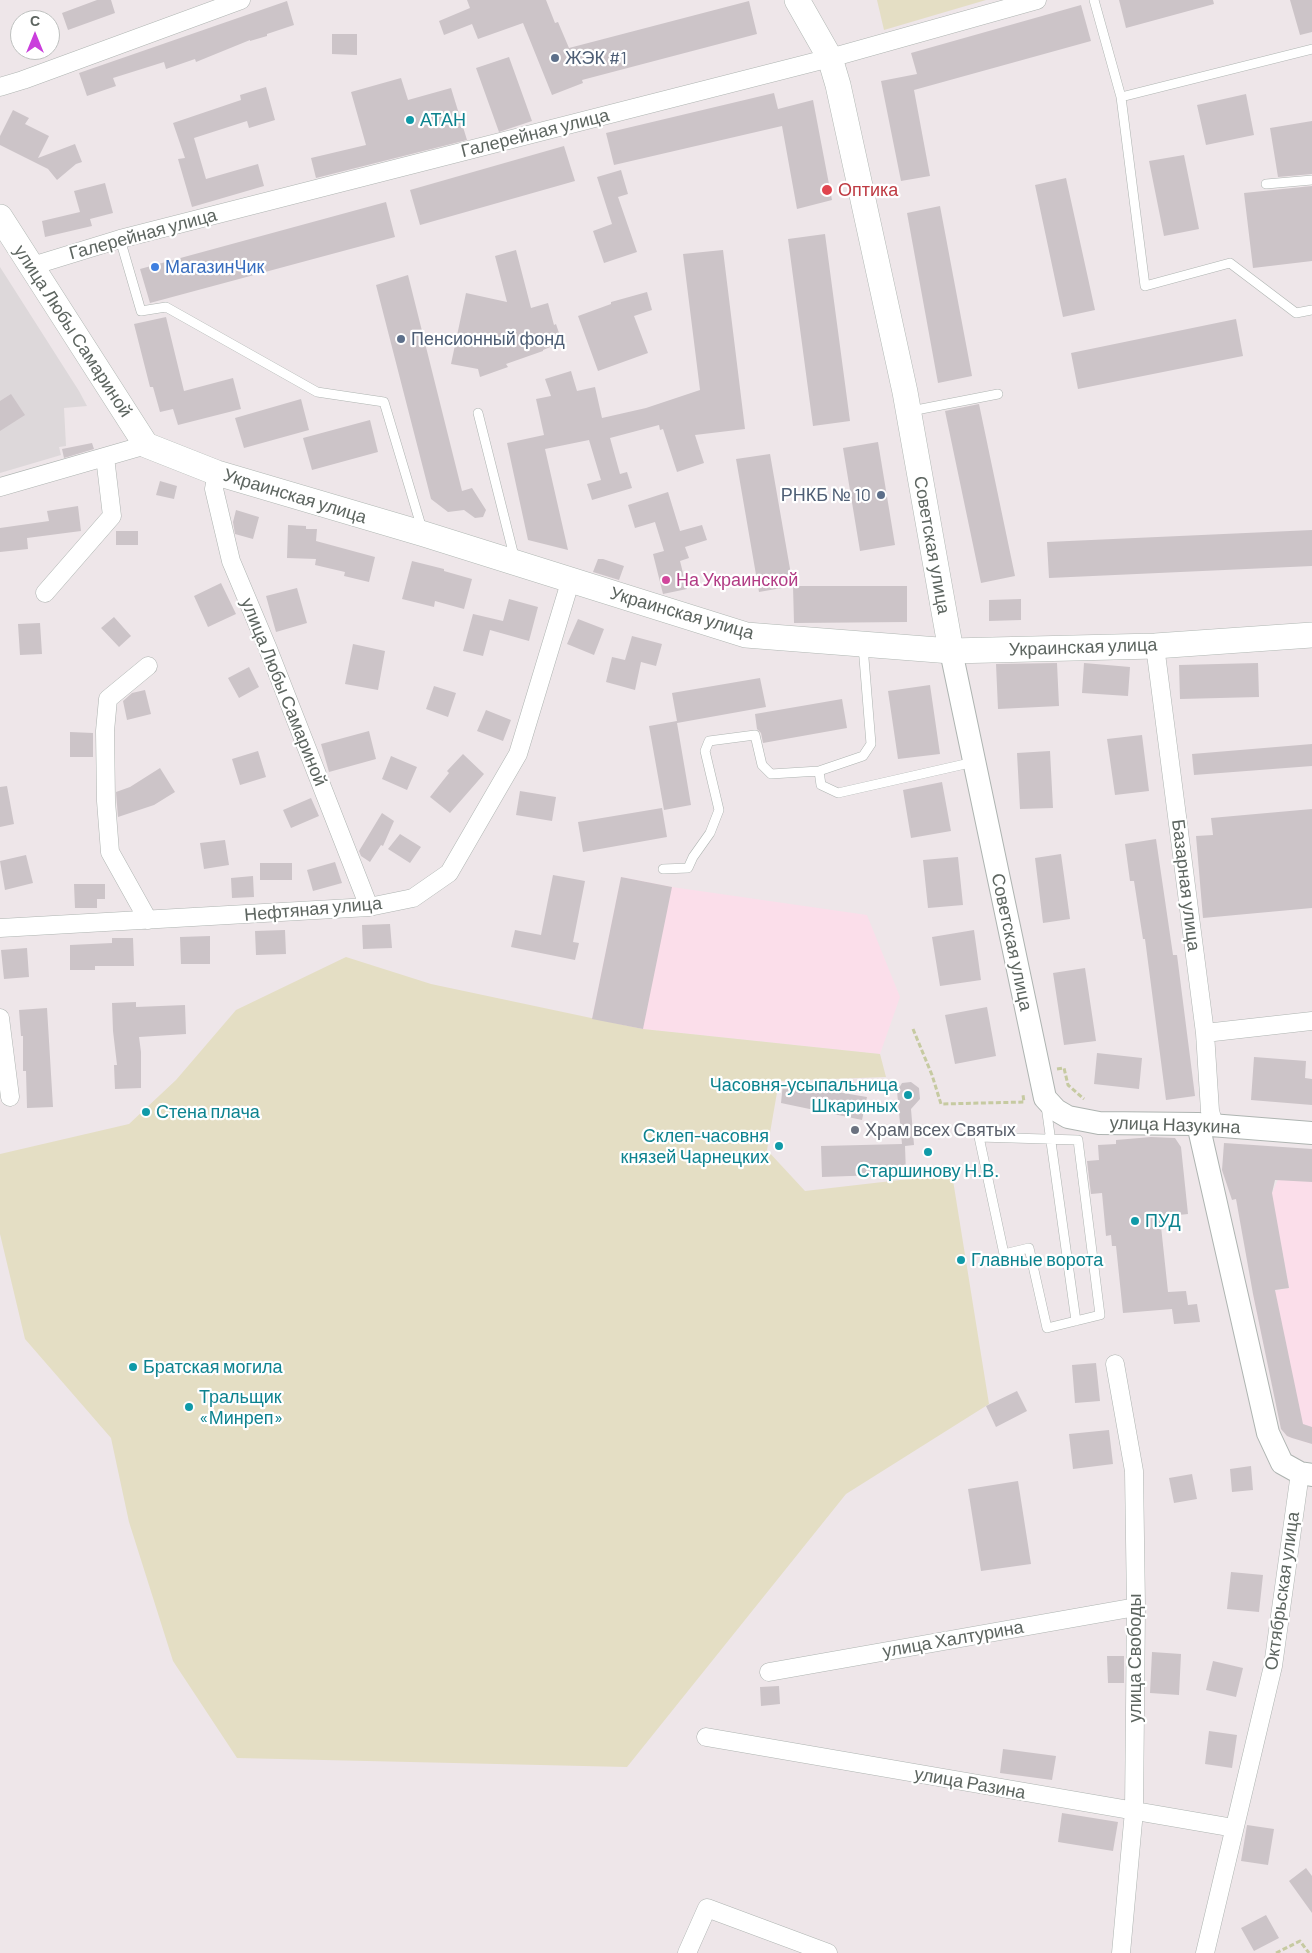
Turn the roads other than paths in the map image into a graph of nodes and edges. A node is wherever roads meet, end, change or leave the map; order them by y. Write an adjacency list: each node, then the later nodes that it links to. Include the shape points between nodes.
1 (241, 0): 7 (street)
2 (797, 0): 6 (main road, Советская улица)
3 (1037, 0): 6 (street, Галерейная улица)
4 (1094, 0): 8 (lane)
5 (1312, 50): 8 (lane)
6 (830, 58): 12 (street, Галерейная улица); 16 (main road, Советская улица)
7 (0, 87)
8 (1121, 97): 14 (lane, via 1145,286 1230,263 1296,313)
9 (1312, 180): 10 (lane)
10 (1266, 184)
11 (0, 217): 13 (main road, улица Любы Самариной)
12 (120, 239): 13 (street, Галерейная улица); 22 (lane, via 141,311 166,307 316,392 384,402)
13 (32, 266): 18 (main road, улица Любы Самариной)
14 (1312, 310)
15 (998, 394): 16 (lane)
16 (908, 411): 29 (main road, Советская улица)
17 (478, 413): 23 (lane)
18 (146, 445): 19 (street); 20 (main road, Украинская улица)
19 (105, 457): 21 (street); 25 (street, via 112,516)
20 (217, 473): 22 (main road, Украинская улица); 34 (street, улица Любы Самариной, via 214,489 231,561)
21 (0, 488)
22 (424, 534): 23 (main road, Украинская улица)
23 (516, 563): 24 (main road, Украинская улица)
24 (571, 580): 27 (main road, Украинская улица, via 746,635); 34 (street, Нефтяная улица, via 518,754 450,873 413,898)
25 (45, 593)
26 (1312, 635): 28 (main road, Украинская улица)
27 (863, 644): 29 (main road, Украинская улица); 32 (lane, via 871,744 863,756)
28 (1155, 646): 29 (main road, Украинская улица); 39 (street, Базарная улица)
29 (951, 652): 31 (street, Советская улица)
30 (148, 666): 35 (street, via 108,699 104,731 110,852)
31 (974, 762): 32 (lane, via 838,793 821,785); 41 (street, Советская улица)
32 (819, 771): 33 (lane, via 770,774 762,765 755,735 708,741 705,751 719,810 710,833 688,868)
33 (663, 869)
34 (369, 907): 35 (street, Нефтяная улица)
35 (148, 920): 36 (street, Нефтяная улица)
36 (0, 928)
37 (0, 1018): 40 (street)
38 (1312, 1021): 39 (street)
39 (1205, 1033): 42 (street, Базарная улица, via 1210,1112)
40 (10, 1097)
41 (1045, 1098): 42 (street, улица Назукина, via 1068,1117 1099,1123); 44 (lane)
42 (1206, 1124): 43 (street, улица Назукина); 47 (street, Октябрьская улица, via 1268,1433 1282,1463)
43 (1312, 1133)
44 (1050, 1138): 45 (lane); 45 (lane, via 1078,1140 1100,1315); 45 (lane, via 979,1137 1004,1254 1029,1248 1047,1328)
45 (1076, 1321)
46 (1115, 1364): 48 (street, улица Свободы, via 1134,1471)
47 (1306, 1474): 52 (street, Октябрьская улица, via 1273,1666)
48 (1136, 1607): 49 (street, улица Халтурина); 51 (street, улица Свободы)
49 (769, 1672)
50 (706, 1737): 51 (street, улица Разина)
51 (1134, 1811): 52 (street, улица Разина); 55 (street, улица Свободы)
52 (1234, 1828): 56 (street, Октябрьская улица)
53 (687, 1953): 54 (street, via 707,1908)
54 (828, 1953)
55 (1121, 1953)
56 (1205, 1953)

